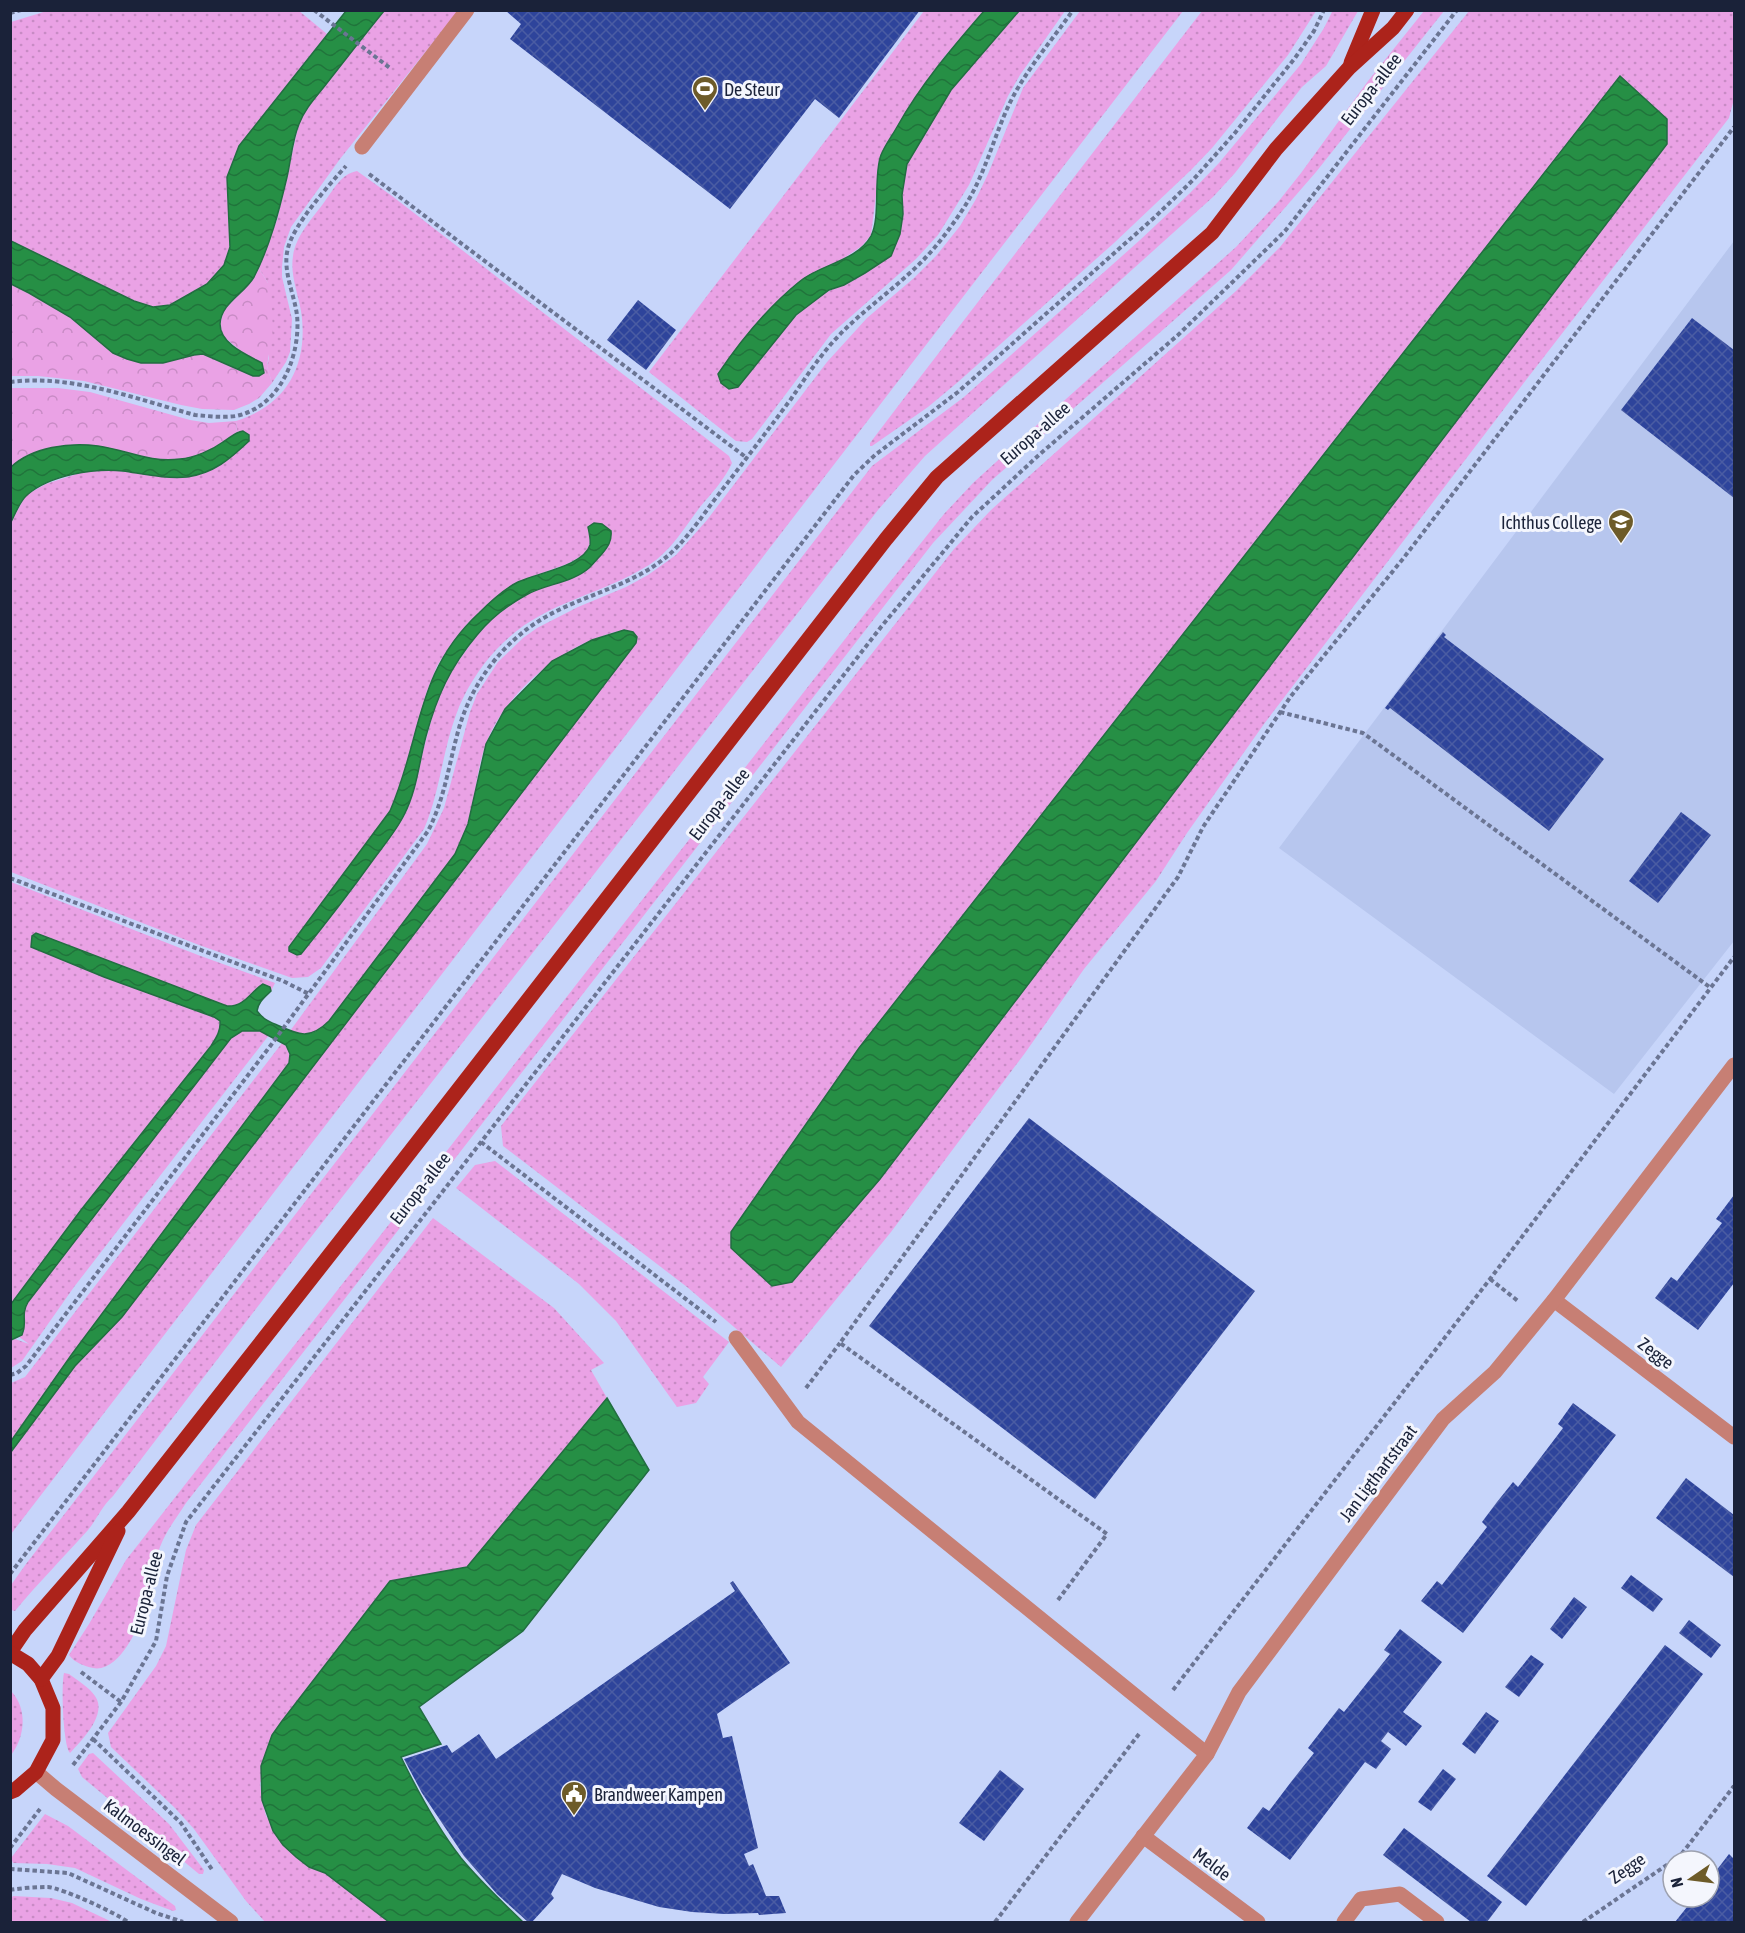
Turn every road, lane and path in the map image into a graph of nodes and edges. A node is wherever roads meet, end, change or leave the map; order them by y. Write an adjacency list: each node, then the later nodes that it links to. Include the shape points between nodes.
1 (21, 10): 9 (path)
2 (314, 10): 10 (path)
3 (467, 10): 13 (street)
4 (1073, 10): 16 (path, via 1020,85 987,164 948,231 928,255 832,343)
5 (1324, 10): 33 (path, via 1295,58 1193,180 958,392 854,475)
6 (1373, 10): 11 (main road, Europa-allee)
7 (1407, 10): 11 (main road, Europa-allee, via 1393,28)
8 (1457, 10): 23 (path, Europa-allee, via 1285,231 1178,335 972,517 874,636)
9 (10, 13)
10 (365, 49)
11 (1348, 68): 32 (main road, Europa-allee, via 1276,149 1212,232 937,477)
12 (1734, 127): 17 (path, via 1409,551)
13 (362, 147): 14 (path)
14 (351, 160): 15 (path, via 293,235 287,256 297,318 296,345 285,378 255,409 237,415 202,416 90,386); 16 (path)
15 (10, 382)
16 (747, 458): 21 (path, via 679,546 662,561 620,586 540,620 499,655 466,706 441,802 428,831)
17 (1280, 712): 20 (path, via 1363,734); 28 (path, via 1203,827 1178,877)
18 (10, 878): 21 (path)
19 (1734, 957): 20 (path)
20 (1711, 988): 24 (path)
21 (309, 994): 29 (path, via 26,1366)
22 (1734, 1065): 25 (street, Jan Ligthartstraat)
23 (481, 1142): 27 (path); 44 (path, Europa-allee, via 186,1522 167,1576 156,1641 121,1702 93,1739 181,1823)
24 (1490, 1279): 26 (path); 37 (path)
25 (1554, 1300): 26 (street, Jan Ligthartstraat); 31 (street, Zegge)
26 (1540, 1318): 38 (street, Jan Ligthartstraat, via 1495,1372 1443,1419 1239,1692)
27 (736, 1338): 30 (street)
28 (840, 1343): 30 (path); 34 (path, via 1107,1534)
29 (10, 1374)
30 (789, 1410): 34 (street, via 798,1422)
31 (1734, 1437)
32 (128, 1512): 35 (main road, Europa-allee, via 25,1630); 36 (main road, Europa-allee, via 58,1656)
33 (10, 1574)
34 (1042, 1621): 37 (street)
35 (10, 1653): 36 (main road, via 28,1664)
36 (41, 1679): 39 (main road, via 53,1708 53,1740)
37 (1155, 1713): 38 (street); 49 (path)
38 (1207, 1754): 42 (street, Jan Ligthartstraat)
39 (36, 1772): 41 (main road); 48 (street, Kalmoessingel)
40 (1734, 1786): 54 (path, Zegge, via 1680,1856)
41 (10, 1791)
42 (1143, 1836): 50 (street, Jan Ligthartstraat); 51 (street, Melde)
43 (10, 1869): 47 (path, via 68,1873)
44 (214, 1873)
45 (10, 1890): 46 (path, via 50,1887 99,1906)
46 (129, 1923)
47 (185, 1923)
48 (231, 1923)
49 (995, 1923)
50 (1077, 1923)
51 (1258, 1923)
52 (1344, 1923): 53 (street, via 1361,1899 1400,1894)
53 (1437, 1923)
54 (1583, 1923)

